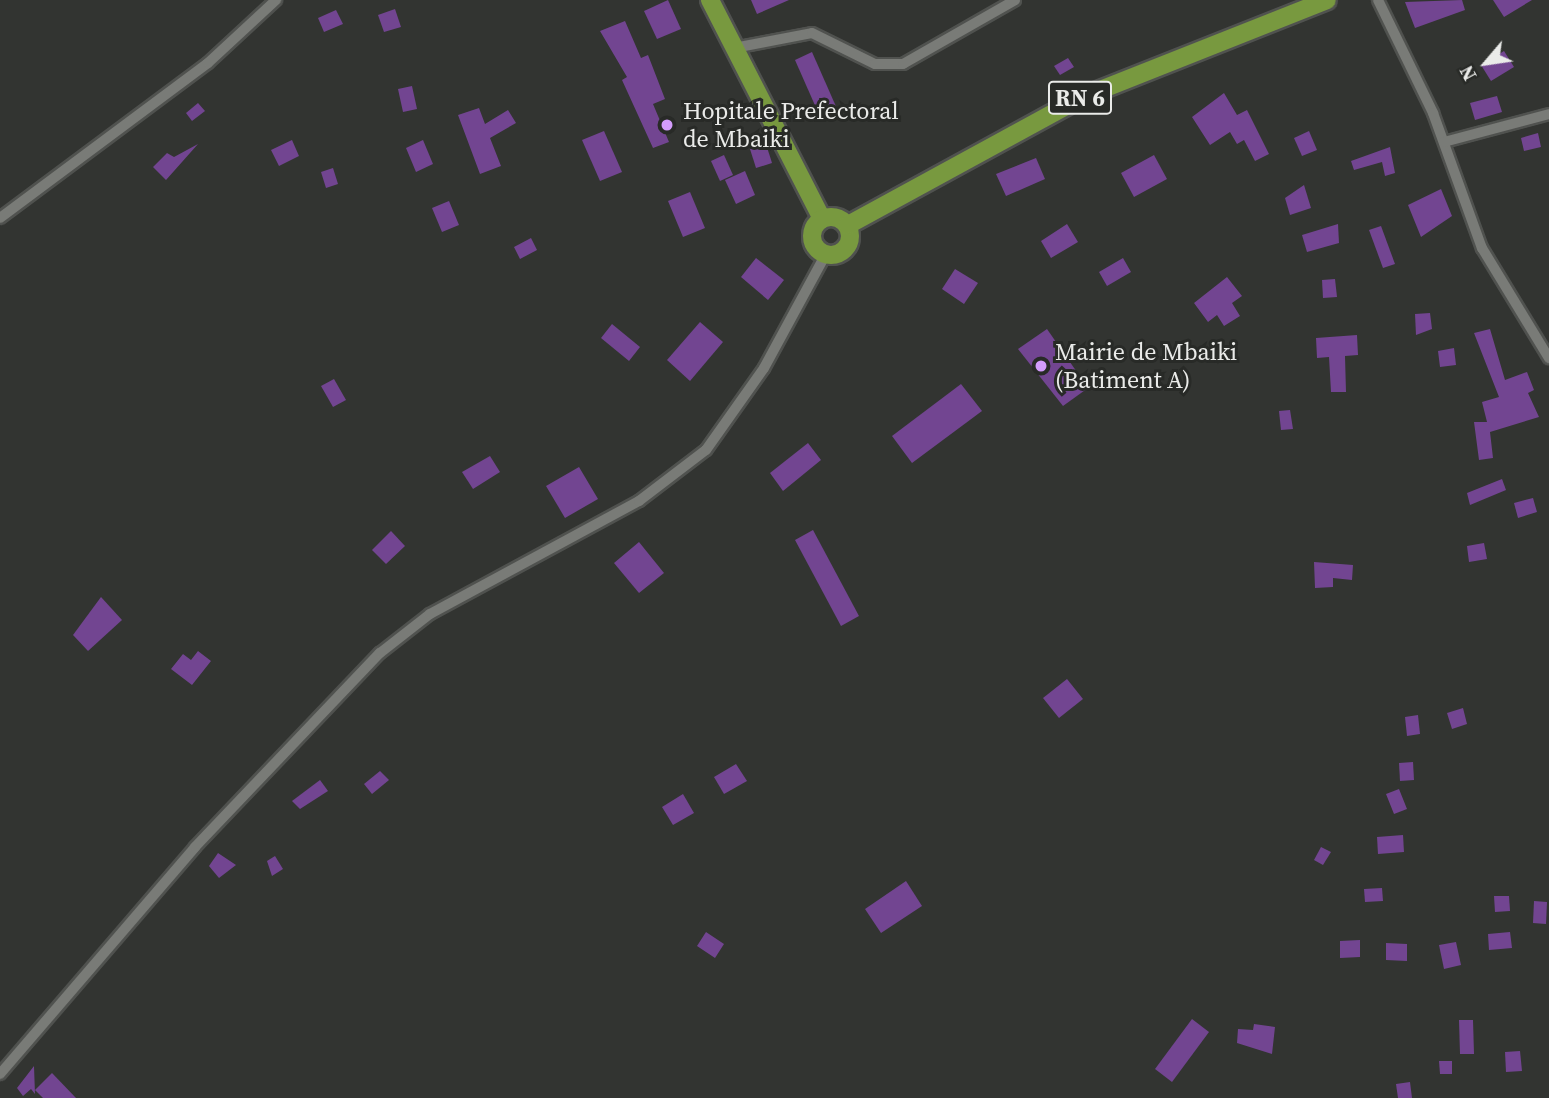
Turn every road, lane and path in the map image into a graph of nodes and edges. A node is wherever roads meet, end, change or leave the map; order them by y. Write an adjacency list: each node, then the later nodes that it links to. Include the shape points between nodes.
1 (276, 0): 9 (street, via 208,63)
2 (710, 0): 6 (main road)
3 (1015, 0): 6 (street, via 903,64 875,64 812,33)
4 (1326, 0): 11 (main road, RN 6, via 1084,96)
5 (1378, 0): 8 (street)
6 (734, 48): 10 (main road)
7 (1549, 114): 8 (street)
8 (1444, 142): 13 (street, via 1482,248)
9 (0, 218)
10 (822, 219): 11 (main road, via 833,216); 12 (main road, via 813,241)
11 (848, 225): 12 (main road, via 845,250)
12 (826, 254): 14 (street, via 764,369 706,450 649,494 430,614 380,653 195,847)
13 (1549, 358)
14 (0, 1074)

